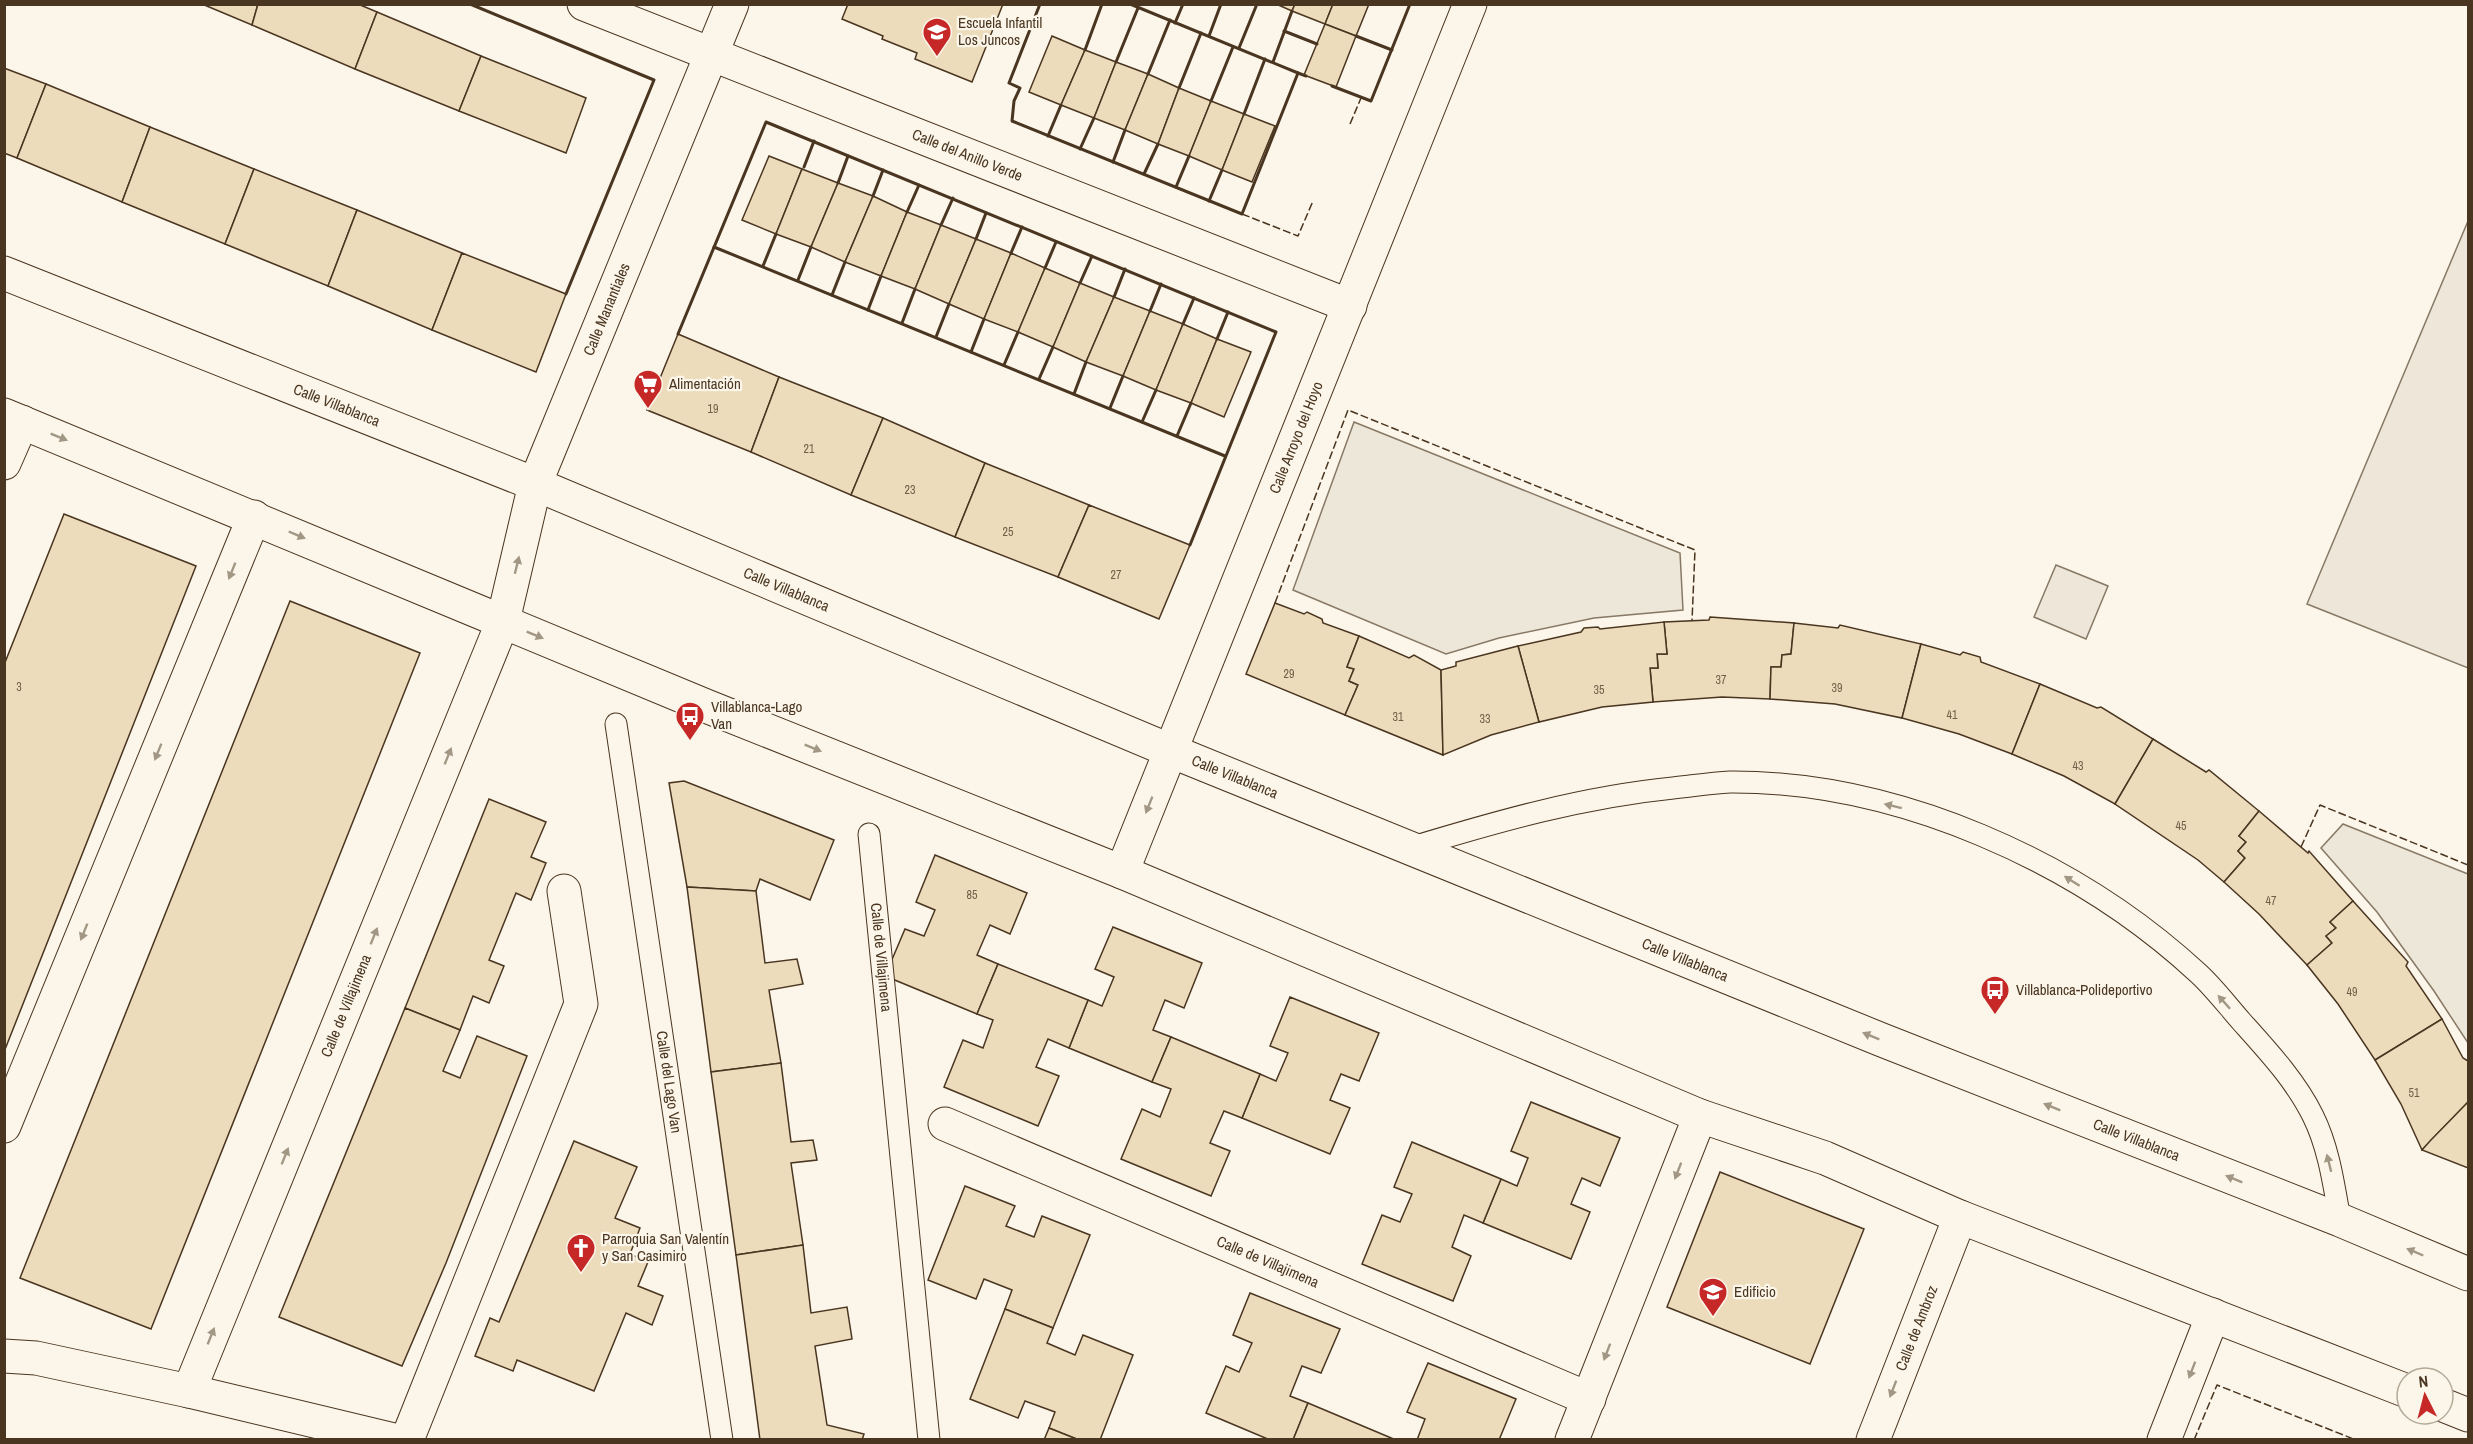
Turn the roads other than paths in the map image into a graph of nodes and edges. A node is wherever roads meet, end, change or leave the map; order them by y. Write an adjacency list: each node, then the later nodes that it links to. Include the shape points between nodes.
1 (584, 4): 4 (street, Calle del Anillo Verde)
2 (732, 4): 4 (street, Calle Manantiales)
3 (1470, 4): 6 (street, Calle Arroyo del Hoyo)
4 (711, 56): 6 (street, Calle del Anillo Verde); 9 (street, Calle Manantiales)
5 (4, 273): 9 (street, Calle Villablanca)
6 (1350, 306): 13 (street, Calle Arroyo del Hoyo)
7 (13, 418): 8 (street); 10 (street, one-way to 10)
8 (4, 463)
9 (535, 484): 11 (street, Calle Manantiales, one-way to 9); 13 (street, Calle Villablanca)
10 (254, 517): 11 (street, one-way to 11); 20 (street, one-way to 20)
11 (502, 621): 16 (street, one-way to 16); 27 (street, Calle de Villajimena, one-way to 11)
12 (616, 724): 31 (lane, Calle del Lago Van)
13 (1171, 751): 15 (street, Calle Villablanca); 16 (street, Calle Arroyo del Hoyo, one-way to 16)
14 (869, 834): 32 (lane, Calle de Villajimena)
15 (1413, 847): 22 (street, Calle Villablanca, one-way to 15, via 1882,1040); 22 (lane, one-way to 15, via 2329,1161 2313,1116 2273,1056 2200,975 2124,913 2037,860 1979,834 1923,814 1821,789 1728,782 1619,794 1519,815)
16 (1122, 872): 18 (street)
17 (564, 891): 30 (street, via 581,1004)
18 (1700, 1116): 21 (street, via 1825,1158); 28 (street, one-way to 28)
19 (945, 1124): 28 (street, Calle de Villajimena)
20 (4, 1126)
21 (1960, 1217): 24 (street); 34 (street, Calle de Ambroz, one-way to 34)
22 (2340, 1220): 23 (street, Calle Villablanca, one-way to 22)
23 (2469, 1274)
24 (2213, 1315): 26 (street); 35 (street, one-way to 35)
25 (4, 1356): 27 (street)
26 (2395, 1386)
27 (189, 1390): 29 (street)
28 (1589, 1399): 33 (street)
29 (394, 1440)
30 (407, 1440)
31 (722, 1440)
32 (929, 1440)
33 (1572, 1440)
34 (1873, 1440)
35 (2164, 1440)

